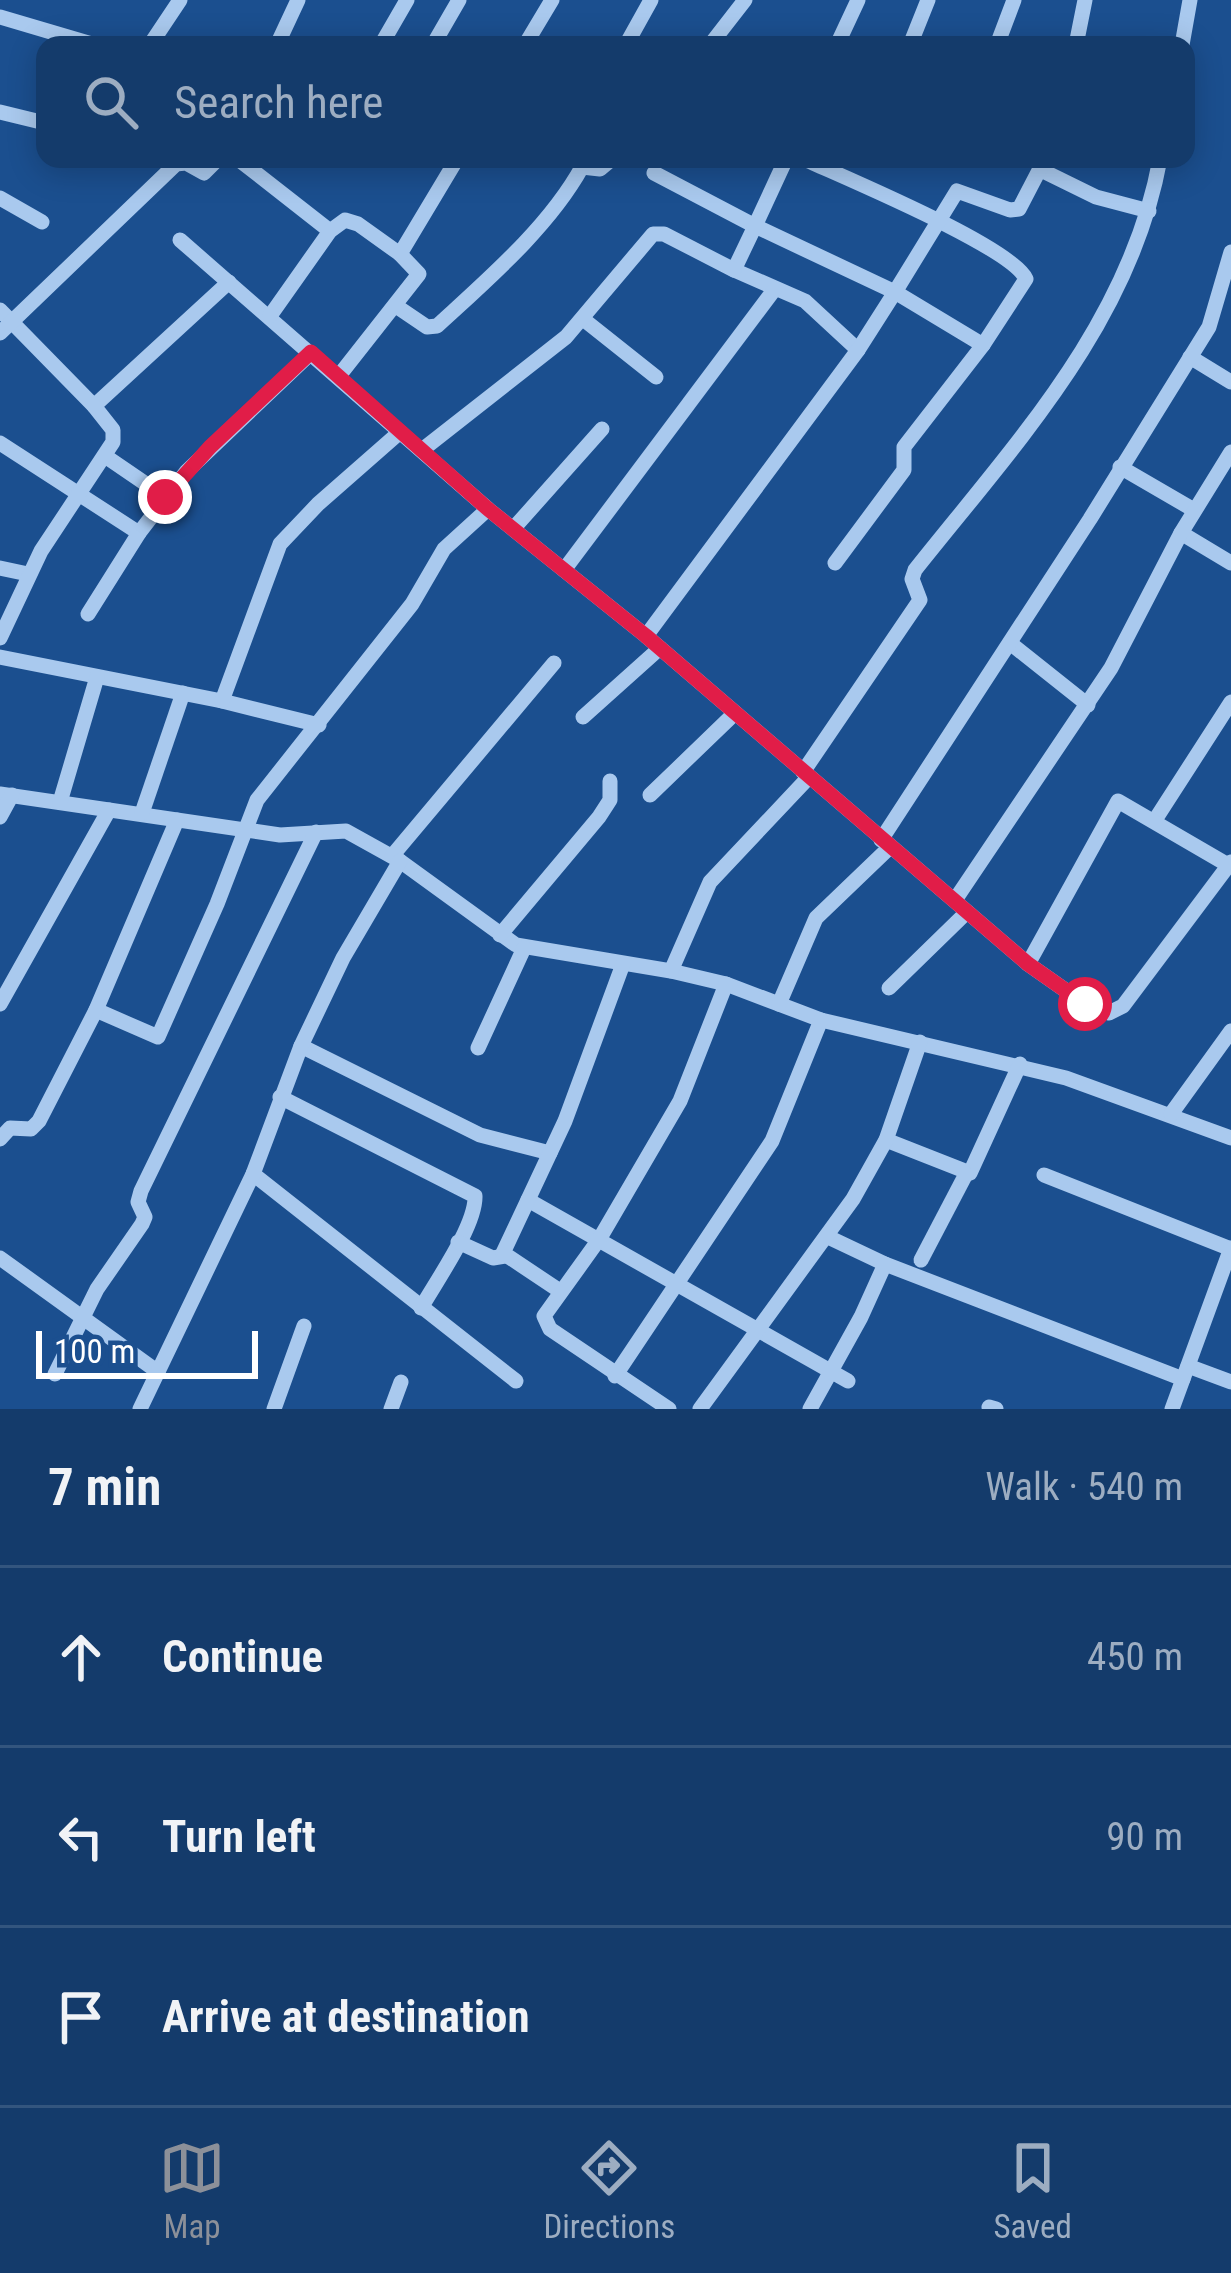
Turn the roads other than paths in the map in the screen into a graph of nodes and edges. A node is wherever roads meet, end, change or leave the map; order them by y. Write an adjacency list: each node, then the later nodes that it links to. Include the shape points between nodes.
1 (180, 0): 15 (street)
2 (298, 0): 16 (street)
3 (407, 0): 17 (street)
4 (459, 0): 18 (street)
5 (552, 0): 19 (street)
6 (651, 0): 20 (street)
7 (746, 0): 21 (street)
8 (858, 0): 22 (street)
9 (928, 0): 23 (street)
10 (1014, 0): 24 (street)
11 (1085, 0): 25 (street)
12 (1190, 0): 26 (street)
13 (0, 8): 14 (street)
14 (72, 36)
15 (156, 36)
16 (281, 36)
17 (386, 36)
18 (438, 36)
19 (530, 36)
20 (631, 36)
21 (717, 36)
22 (841, 36)
23 (914, 36)
24 (1000, 36)
25 (1078, 36)
26 (1184, 36)
27 (0, 112): 28 (street)
28 (36, 121)
29 (172, 168): 55 (street)
30 (250, 168): 44 (street)
31 (452, 168): 47 (street)
32 (576, 168): 52 (street, via 530,233 437,326)
33 (782, 168): 43 (street)
34 (823, 168): 42 (street)
35 (1041, 168): 42 (street, via 1019,209 960,190)
36 (1048, 168): 40 (street, via 1096,197)
37 (1158, 168): 40 (street)
38 (654, 173): 43 (street)
39 (0, 198): 41 (street)
40 (1149, 211): 99 (street, via 1073,368 915,570 920,600)
41 (42, 222)
42 (938, 222): 51 (street); 56 (street, via 1025,274)
43 (755, 226): 48 (street); 51 (street)
44 (330, 231): 47 (street, via 352,221); 53 (street)
45 (180, 240): 49 (street)
46 (1231, 252): 59 (street, via 1213,317)
47 (400, 254): 52 (street, via 419,274)
48 (734, 270): 50 (street); 54 (street, via 656,232)
49 (229, 282): 53 (street); 63 (street)
50 (774, 290): 57 (street, via 815,308); 83 (street)
51 (895, 292): 56 (street); 57 (street)
52 (396, 305): 60 (street)
53 (270, 316): 58 (street)
54 (584, 319): 61 (street); 67 (street)
55 (4, 321): 63 (street)
56 (983, 345): 80 (street, via 904,448 904,470)
57 (858, 350): 87 (street)
58 (311, 352): 60 (street); 74 (street)
59 (1190, 357): 62 (street); 70 (street)
60 (338, 377): 65 (street)
61 (656, 377)
62 (1231, 382)
63 (94, 406): 69 (street, via 113,430)
64 (602, 429): 77 (street)
65 (400, 432): 67 (street); 93 (street, via 280,544)
66 (0, 443): 73 (street)
67 (422, 450): 75 (street)
68 (1231, 452): 71 (street)
69 (105, 456): 73 (street); 74 (street)
70 (1120, 467): 76 (street); 88 (street)
71 (1215, 478): 72 (street); 76 (street)
72 (1231, 488)
73 (77, 494): 78 (street); 84 (street)
74 (165, 497): 78 (street)
75 (488, 509): 77 (street); 98 (street, via 444,549)
76 (1194, 510): 79 (street)
77 (513, 529): 83 (street)
78 (139, 533): 85 (street)
79 (1181, 533): 81 (street); 95 (street)
80 (835, 563)
81 (1231, 563)
82 (0, 568): 84 (street)
83 (564, 570): 87 (street)
84 (28, 574): 86 (street)
85 (88, 614)
86 (0, 638)
87 (653, 642): 96 (street); 97 (street)
88 (1010, 643): 95 (street); 111 (street)
89 (0, 657): 91 (street)
90 (554, 663): 112 (street)
91 (97, 677): 92 (street); 103 (street)
92 (183, 693): 93 (street); 105 (street)
93 (222, 700): 98 (street)
94 (1231, 702): 108 (street)
95 (1088, 705): 116 (street)
96 (736, 713): 99 (street); 102 (street)
97 (584, 717)
98 (319, 724): 109 (street)
99 (806, 775): 111 (street); 121 (street, via 710,882)
100 (610, 782): 117 (street, via 599,817)
101 (6, 794): 103 (street); 106 (street)
102 (650, 795)
103 (60, 802): 104 (street)
104 (109, 810): 105 (street); 124 (street)
105 (142, 813): 107 (street)
106 (0, 817)
107 (177, 820): 109 (street); 126 (street)
108 (1155, 820): 113 (street); 120 (street, via 1116,803)
109 (245, 826): 110 (street, via 280,835); 126 (street, via 158,1037)
110 (316, 832): 112 (street, via 346,831); 155 (street, via 141,1191 142,1224)
111 (885, 844): 116 (street); 125 (street, via 816,918)
112 (396, 859): 117 (street); 130 (street)
113 (1230, 863): 114 (street)
114 (1215, 883): 115 (street); 120 (street, via 1115,1011 1085,1004)
115 (1231, 899)
116 (961, 906): 120 (street); 123 (street)
117 (500, 935): 118 (street)
118 (524, 948): 119 (street); 131 (street)
119 (623, 964): 121 (street); 138 (street)
120 (1028, 964)
121 (670, 970): 122 (street)
122 (726, 984): 125 (street); 144 (street, via 680,1101)
123 (889, 988)
124 (0, 1004)
125 (779, 1004): 127 (street)
126 (96, 1010): 136 (street, via 35,1126 10,1128)
127 (821, 1020): 129 (street); 151 (street, via 772,1141)
128 (1231, 1031): 134 (street)
129 (920, 1042): 132 (street); 137 (street)
130 (301, 1046): 133 (street); 138 (street, via 480,1135)
131 (478, 1048)
132 (1019, 1064): 134 (street); 140 (street)
133 (280, 1097): 139 (street); 145 (street, via 475,1196)
134 (1171, 1114): 135 (street)
135 (1231, 1138)
136 (0, 1139)
137 (886, 1140): 140 (street); 143 (street)
138 (550, 1153): 142 (street)
139 (253, 1174): 154 (street); 159 (street)
140 (966, 1174): 149 (street)
141 (1044, 1175): 146 (street)
142 (528, 1200): 144 (street); 147 (street)
143 (828, 1237): 150 (street); 157 (street)
144 (600, 1238): 151 (street); 153 (street)
145 (458, 1242): 147 (street); 154 (street)
146 (1231, 1248): 152 (street)
147 (505, 1256): 153 (street)
148 (0, 1258): 155 (street)
149 (921, 1260)
150 (885, 1264): 158 (street); 160 (street)
151 (676, 1283): 157 (street); 162 (street)
152 (1226, 1283): 160 (street)
153 (560, 1291): 162 (street, via 545,1323)
154 (422, 1307): 163 (street)
155 (82, 1318): 159 (street); 161 (street)
156 (304, 1326): 169 (street)
157 (755, 1331): 158 (street); 173 (street)
158 (831, 1370): 164 (street); 174 (street)
159 (158, 1372): 168 (street)
160 (1185, 1372): 166 (street); 175 (street)
161 (55, 1374)
162 (615, 1376): 167 (street)
163 (516, 1381)
164 (848, 1381)
165 (401, 1382): 170 (street)
166 (1231, 1382)
167 (640, 1392): 171 (street); 172 (street)
168 (140, 1409)
169 (274, 1409)
170 (391, 1409)
171 (628, 1409)
172 (669, 1409)
173 (700, 1409)
174 (810, 1409)
175 (1172, 1409)

